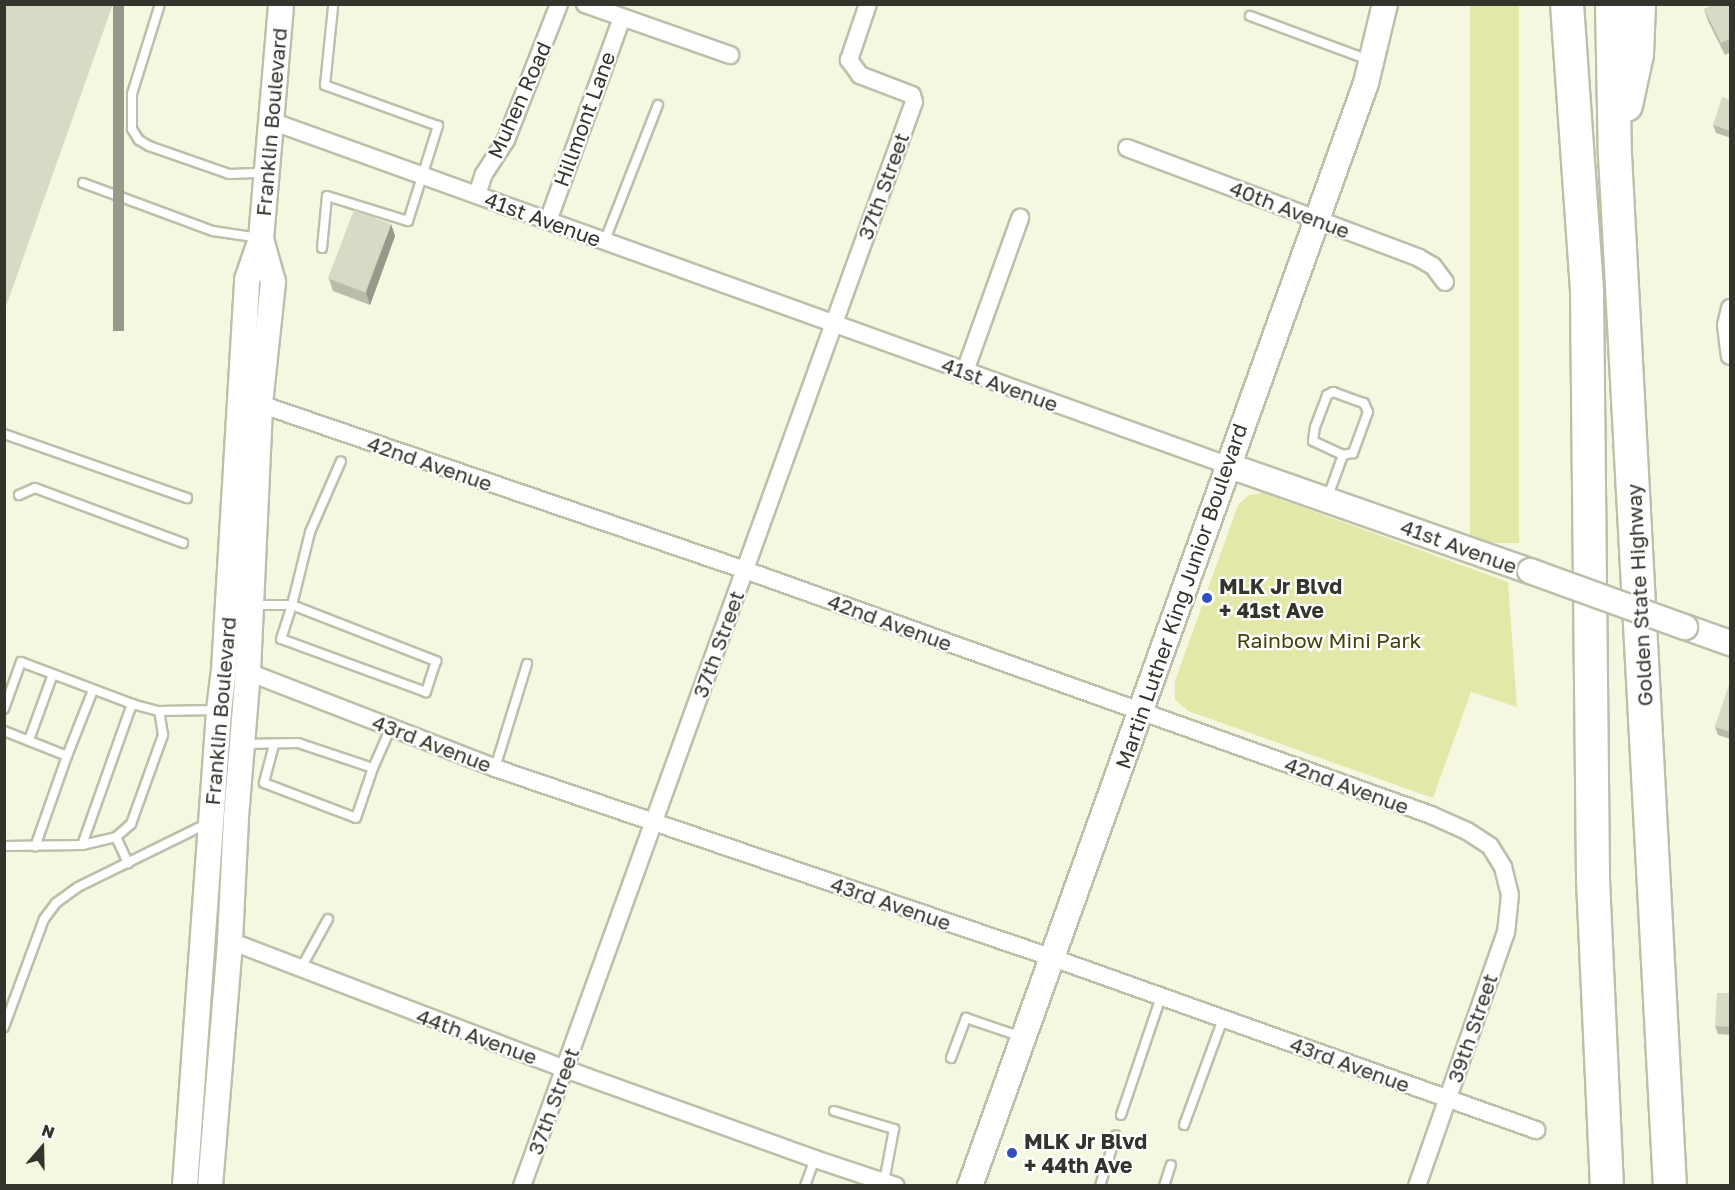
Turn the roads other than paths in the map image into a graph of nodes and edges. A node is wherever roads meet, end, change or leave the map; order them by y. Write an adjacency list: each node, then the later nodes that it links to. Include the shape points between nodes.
1 (160, 4): 19 (lane, via 132,94 132,129 149,146 229,174)
2 (281, 4): 16 (main road, Franklin Boulevard)
3 (559, 4): 22 (street, Muhen Road, via 506,140 484,174)
4 (585, 4): 12 (street)
5 (868, 4): 31 (street, 37th Street, via 849,60 860,75 912,95 914,102)
6 (1385, 4): 14 (main road, Martin Luther King Junior Boulevard)
7 (1567, 4): 91 (highway, via 1587,293 1593,880)
8 (1612, 4): 18 (highway, Golden State Highway)
9 (1639, 4): 18 (highway, via 1637,54)
10 (333, 7): 20 (lane, via 325,85 438,126)
11 (1250, 16): 14 (lane)
12 (622, 18): 13 (street); 25 (street, Hillmont Lane)
13 (730, 55)
14 (1373, 61): 24 (main road, Martin Luther King Junior Boulevard)
15 (658, 105): 27 (lane)
16 (271, 122): 19 (main road, Franklin Boulevard); 20 (street, 41st Avenue)
17 (1127, 148): 24 (street, 40th Avenue)
18 (1615, 155): 102 (highway, Golden State Highway)
19 (267, 173): 26 (main road, Franklin Boulevard)
20 (423, 178): 22 (street, 41st Avenue); 28 (lane, via 408,221 327,196)
21 (83, 183): 26 (lane, via 213,231)
22 (477, 195): 25 (street, 41st Avenue)
23 (1020, 218): 33 (street)
24 (1316, 218): 29 (street, 40th Avenue, via 1419,258); 38 (main road, Martin Luther King Junior Boulevard)
25 (548, 221): 27 (street, 41st Avenue)
26 (261, 239): 34 (main road, Franklin Boulevard, via 273,282); 53 (main road, Franklin Boulevard, via 247,280)
27 (605, 240): 31 (street, 41st Avenue)
28 (322, 248)
29 (1445, 282)
30 (1731, 308): 32 (street, via 1726,325)
31 (832, 323): 33 (street, 41st Avenue); 43 (street, 37th Street)
32 (1730, 356)
33 (965, 371): 38 (street, 41st Avenue)
34 (260, 404): 43 (street, 42nd Avenue); 44 (main road, Franklin Boulevard)
35 (4, 434): 40 (lane)
36 (1343, 455): 36 (lane, via 1313,441 1327,395 1333,392 1364,403 1368,412 1353,453); 41 (lane)
37 (341, 461): 45 (lane, via 310,532)
38 (1227, 465): 41 (main road, 41st Avenue); 55 (main road, Martin Luther King Junior Boulevard)
39 (19, 495): 42 (lane, via 35,488)
40 (187, 498)
41 (1327, 499): 46 (main road, 41st Avenue, bridge)
42 (183, 543)
43 (745, 570): 55 (street, 42nd Avenue); 64 (street, 37th Street)
44 (251, 605): 45 (lane); 48 (main road, Franklin Boulevard)
45 (292, 605): 45 (lane, via 436,661 426,692 281,639)
46 (1731, 644)
47 (527, 664): 63 (lane)
48 (248, 672): 56 (street, 43rd Avenue); 59 (main road, Franklin Boulevard)
49 (53, 674): 50 (lane); 52 (lane, via 21,662); 58 (lane)
50 (93, 690): 51 (lane); 61 (lane)
51 (132, 704): 54 (lane); 67 (lane)
52 (4, 709)
53 (219, 710): 54 (lane); 65 (main road, Franklin Boulevard)
54 (159, 711): 66 (lane, via 163,735 131,824)
55 (1140, 711): 71 (street, 42nd Avenue, via 1431,815 1490,846); 74 (main road, Martin Luther King Junior Boulevard)
56 (391, 727): 62 (lane); 63 (street, 43rd Avenue)
57 (4, 731): 58 (lane)
58 (29, 740): 61 (lane)
59 (242, 744): 60 (lane); 73 (main road, Franklin Boulevard)
60 (274, 745): 62 (lane, via 298,743); 62 (lane, via 264,783 356,818)
61 (67, 756): 69 (lane)
62 (373, 768)
63 (495, 768): 64 (street, 43rd Avenue)
64 (654, 821): 74 (street, 43rd Avenue); 81 (street, 37th Street)
65 (211, 822): 70 (lane); 93 (main road, Franklin Boulevard)
66 (116, 837): 67 (lane); 70 (lane)
67 (82, 845): 69 (lane)
68 (4, 846): 69 (lane)
69 (35, 847)
70 (128, 863): 78 (lane, via 56,903 44,919)
71 (1503, 867): 82 (street, 39th Street, via 1510,895 1506,932)
72 (328, 919): 75 (lane)
73 (230, 941): 75 (street, 44th Avenue); 83 (main road, Franklin Boulevard)
74 (1053, 958): 76 (street, 43rd Avenue); 79 (main road, Martin Luther King Junior Boulevard)
75 (300, 970): 81 (street, 44th Avenue)
76 (1161, 997): 77 (street, 43rd Avenue); 85 (lane)
77 (1223, 1019): 82 (street, 43rd Avenue); 86 (lane)
78 (4, 1028)
79 (1025, 1039): 80 (lane, via 966,1018); 98 (main road, Martin Luther King Junior Boulevard)
80 (951, 1058)
81 (565, 1069): 89 (street, 44th Avenue); 96 (street, 37th Street)
82 (1447, 1099): 87 (street, 43rd Avenue); 101 (street, 39th Street)
83 (216, 1111): 94 (main road, via 199,1151); 95 (main road, Franklin Boulevard)
84 (834, 1111): 92 (lane, via 894,1129)
85 (1121, 1115)
86 (1184, 1125)
87 (1536, 1130)
88 (1116, 1135): 99 (lane)
89 (815, 1159): 92 (street, 44th Avenue); 97 (lane)
90 (1172, 1165): 100 (lane)
91 (1606, 1181)
92 (890, 1184)
93 (185, 1185)
94 (197, 1185)
95 (210, 1185)
96 (522, 1185)
97 (805, 1185)
98 (970, 1185)
99 (1100, 1185)
100 (1164, 1185)
101 (1417, 1185)
102 (1670, 1185)

